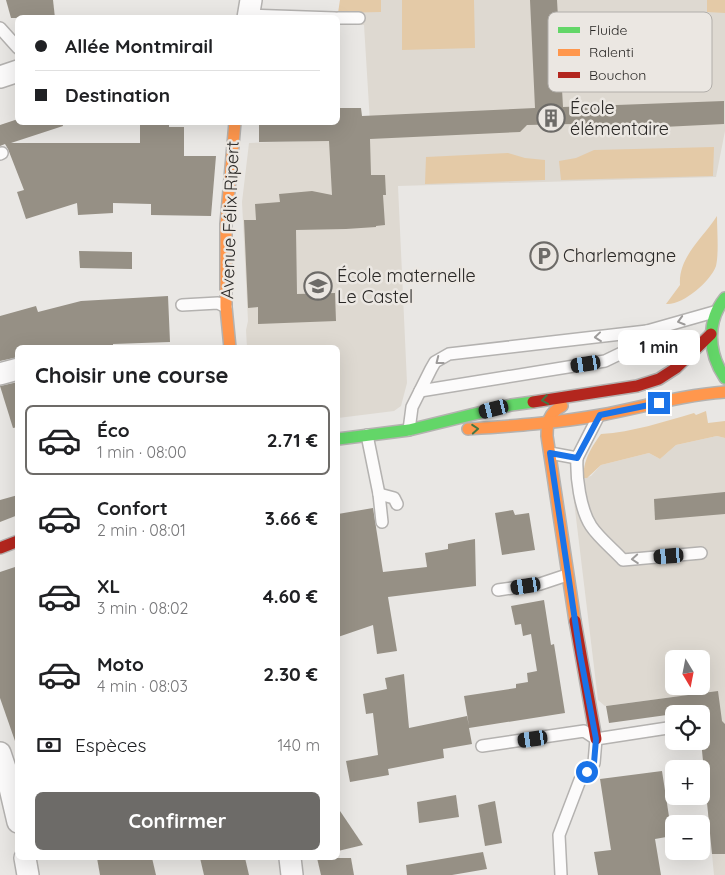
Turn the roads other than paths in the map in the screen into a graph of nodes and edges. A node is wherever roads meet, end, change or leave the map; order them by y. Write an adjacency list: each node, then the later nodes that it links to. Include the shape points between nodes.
1 (249, 11): 2 (lane)
2 (299, 15)
3 (340, 18): 4 (lane)
4 (359, 18)
5 (0, 28): 6 (lane)
6 (15, 45)
7 (15, 73): 8 (street)
8 (0, 76)
9 (235, 125): 12 (main road, Avenue Félix Ripert, via 226,224)
10 (725, 298): 13 (main road)
11 (182, 305): 12 (lane, via 218,304)
12 (226, 307): 16 (main road, Avenue Félix Ripert)
13 (715, 312): 14 (lane, one-way to 14); 15 (main road)
14 (647, 331): 21 (lane, via 634,347 605,361); 21 (lane, one-way to 21, via 449,354 435,362)
15 (711, 334): 19 (main road, via 711,348); 20 (main road, via 676,368 659,379)
16 (230, 345)
17 (15, 370): 18 (street)
18 (0, 374)
19 (725, 378)
20 (626, 388): 24 (main road, via 563,406 554,410); 25 (main road, one-way to 25, via 511,405)
21 (420, 391): 25 (lane, via 412,407)
22 (725, 392): 23 (main road, via 696,394)
23 (600, 415): 24 (main road); 29 (lane)
24 (547, 421): 25 (main road, one-way to 24, via 440,431); 28 (main road)
25 (409, 430): 26 (main road)
26 (366, 436): 27 (main road); 30 (lane)
27 (340, 439)
28 (550, 453): 29 (lane); 36 (main road)
29 (577, 458): 35 (lane, one-way to 29, via 623,560 591,527 586,516)
30 (379, 494): 31 (lane, via 394,498); 32 (lane)
31 (397, 504)
32 (382, 522)
33 (15, 542): 34 (main road)
34 (0, 548)
35 (701, 553)
36 (567, 575): 37 (lane, via 540,584); 39 (main road)
37 (498, 590)
38 (665, 728): 39 (lane)
39 (596, 739): 40 (lane, via 584,731); 47 (lane, via 594,763 580,780 559,834)
40 (482, 746)
41 (0, 753): 42 (street)
42 (15, 809)
43 (24, 860): 45 (street)
44 (290, 860): 46 (street)
45 (28, 875)
46 (292, 875)
47 (561, 875)

